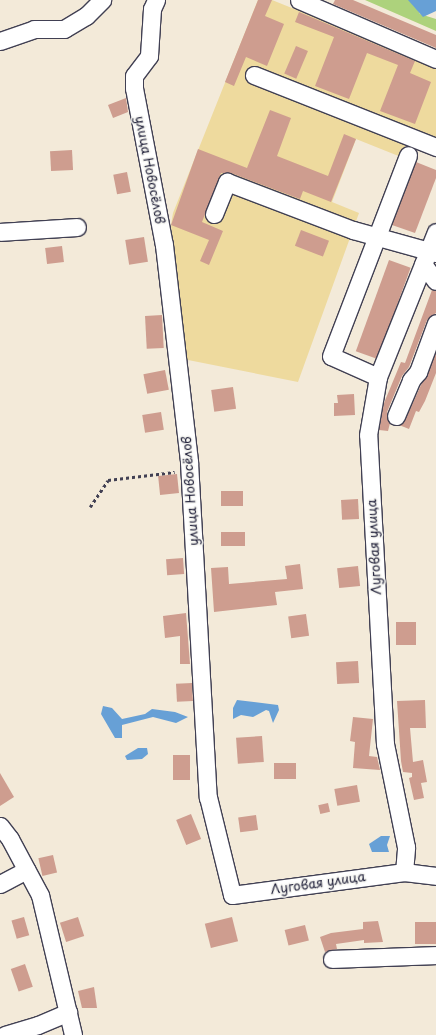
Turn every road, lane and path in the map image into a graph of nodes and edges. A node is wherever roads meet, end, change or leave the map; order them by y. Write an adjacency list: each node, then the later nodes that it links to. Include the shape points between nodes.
1 (102, 0): 4 (street, via 86,16 64,29 34,29)
2 (156, 0): 19 (street, улица Новосёлов, via 152,9 148,56 134,76 134,88 164,245)
3 (299, 0): 5 (street)
4 (0, 41)
5 (436, 59)
6 (254, 75): 7 (street)
7 (436, 147)
8 (408, 155): 13 (street)
9 (214, 214): 13 (street, via 227,182)
10 (77, 227): 11 (street)
11 (0, 232)
12 (436, 232): 14 (street, Луговая улица)
13 (377, 236): 14 (street); 17 (street, via 331,356)
14 (430, 256): 15 (street); 17 (street, Луговая улица)
15 (436, 281)
16 (436, 323): 18 (street, via 418,372)
17 (378, 377): 23 (street, Луговая улица, via 368,435 385,744 406,847)
18 (396, 416)
19 (190, 471): 20 (path, via 108,480); 26 (street, улица Новосёлов, via 208,797)
20 (90, 507)
21 (0, 826): 22 (street)
22 (26, 870): 25 (street); 29 (street, via 40,895)
23 (404, 872): 24 (street, Луговая улица); 26 (street, Луговая улица)
24 (436, 876)
25 (0, 884)
26 (232, 895)
27 (436, 955): 28 (street)
28 (332, 959)
29 (68, 1012): 30 (street); 31 (street)
30 (5, 1035)
31 (73, 1035)

